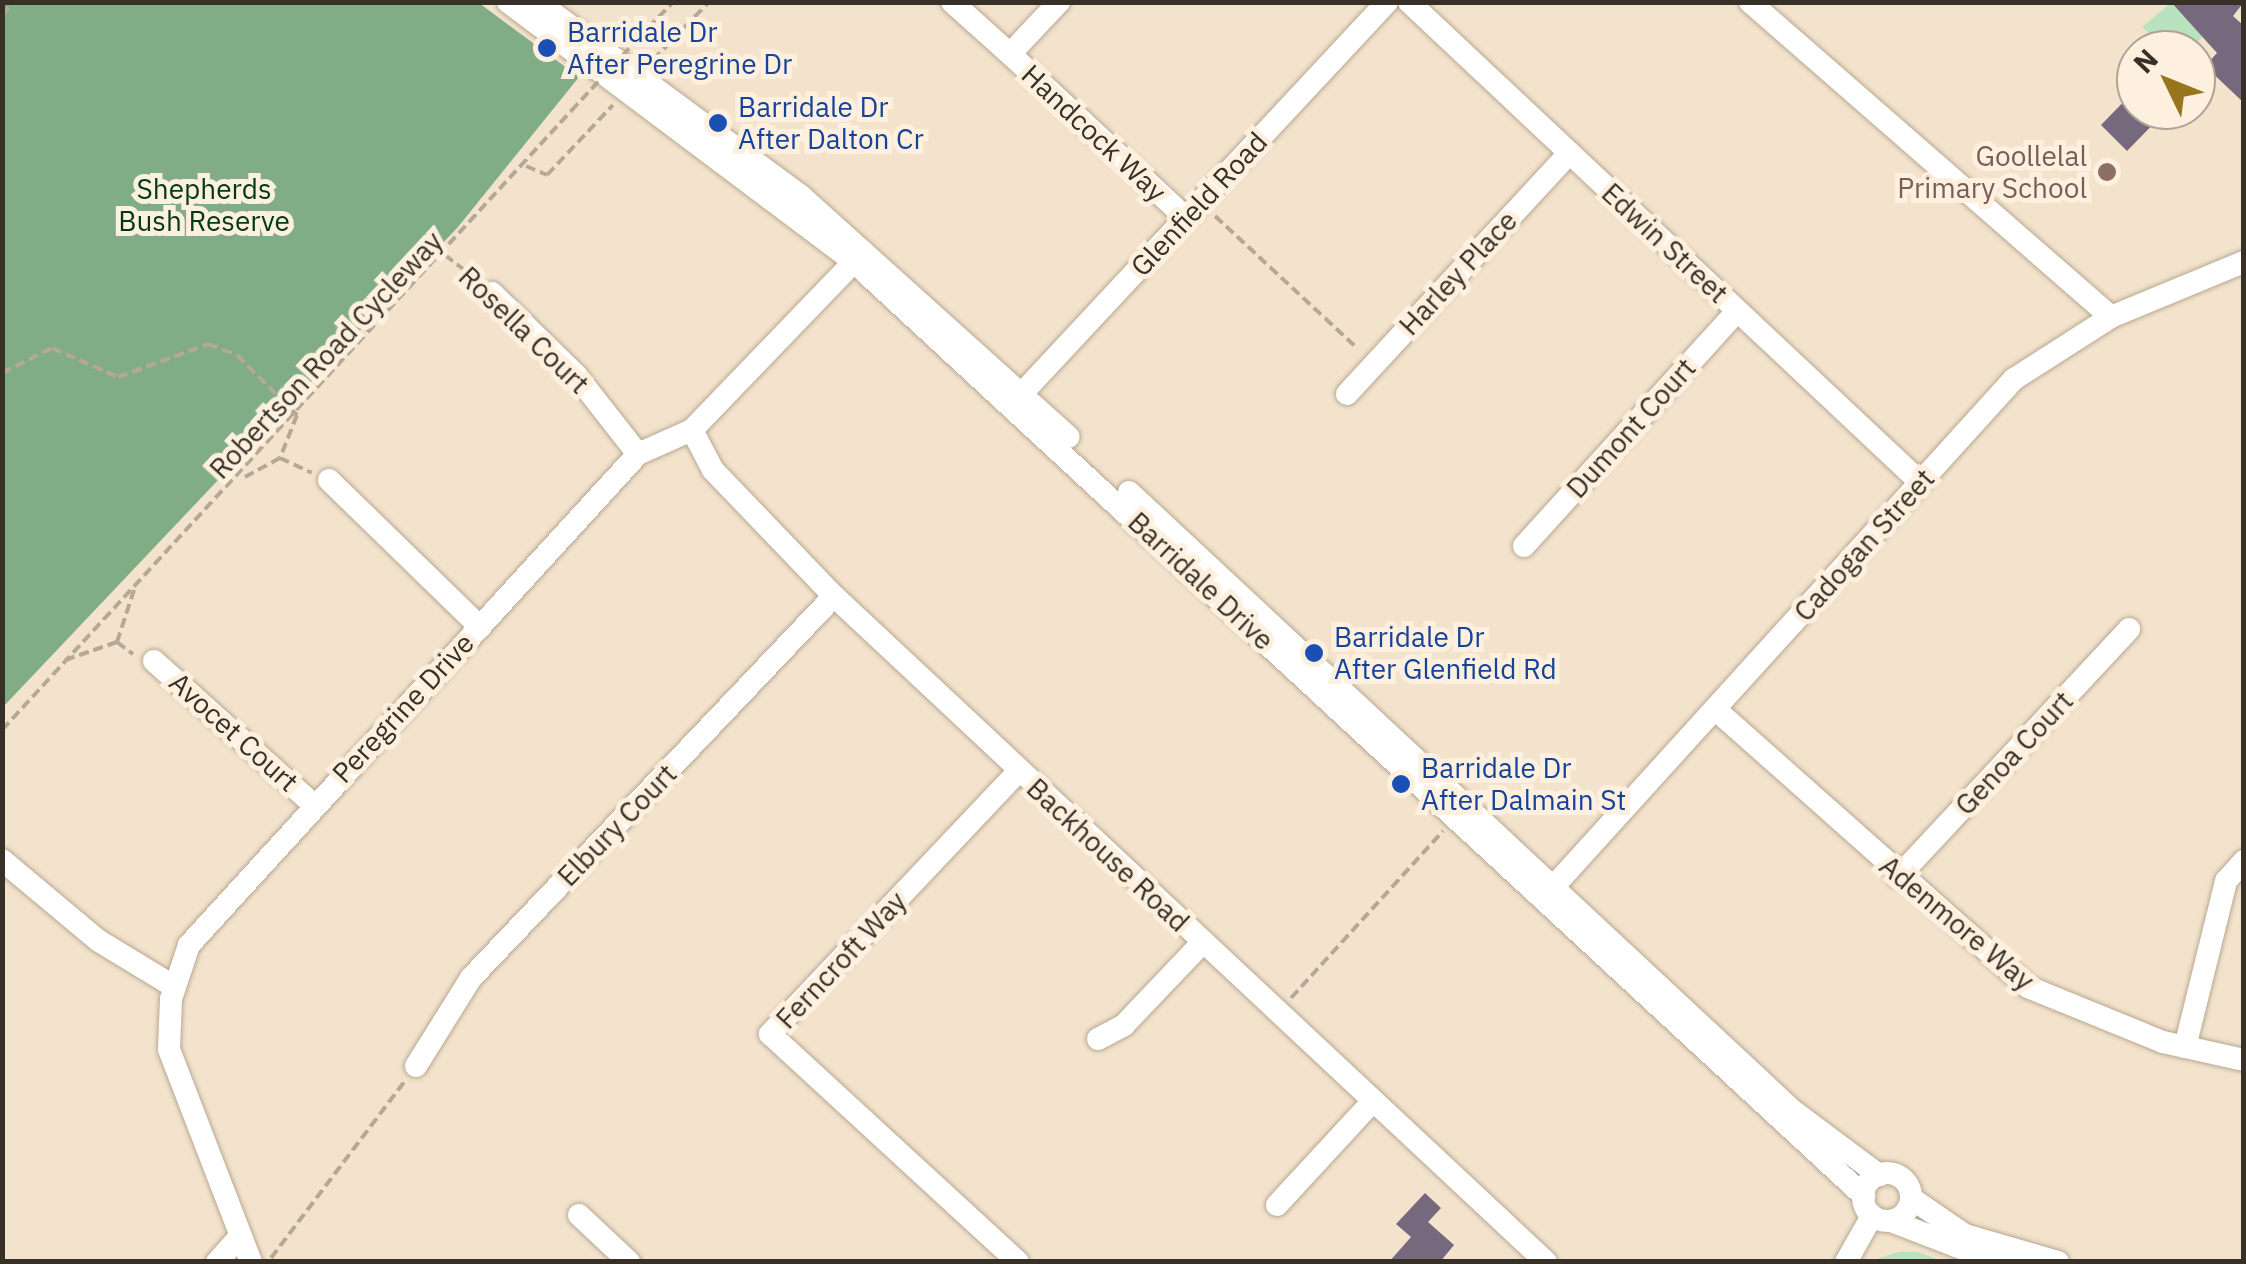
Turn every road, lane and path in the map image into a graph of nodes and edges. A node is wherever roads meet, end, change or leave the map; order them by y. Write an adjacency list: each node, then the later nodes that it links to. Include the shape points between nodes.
1 (14, 2): 11 (path)
2 (508, 2): 19 (street, Barridale Drive)
3 (538, 2): 19 (street, Barridale Drive)
4 (673, 2): 16 (path, Robertson Road Cycleway, bridge)
5 (709, 2): 13 (path)
6 (952, 2): 12 (street)
7 (1059, 2): 12 (street, Handcock Way)
8 (1387, 2): 17 (street, Glenfield Road)
9 (1409, 2): 15 (street, Edwin Street)
10 (1750, 2): 23 (street)
11 (2, 15)
12 (1010, 54): 17 (street, Handcock Way)
13 (645, 69)
14 (616, 102): 16 (path, via 547,175)
15 (1569, 152): 22 (street, Edwin Street); 24 (street, Harley Place)
16 (526, 166): 18 (path, Robertson Road Cycleway)
17 (1193, 210): 24 (path); 27 (street, Glenfield Road)
18 (445, 255): 21 (path, Rosella Court); 28 (path, Robertson Road Cycleway)
19 (860, 255): 27 (street, Barridale Drive); 29 (street, Peregrine Drive)
20 (2244, 262): 23 (street, Cadogan Street)
21 (492, 292): 30 (street, Rosella Court, via 576,374)
22 (1737, 310): 34 (street, Edwin Street); 35 (street, Dumont Court)
23 (2111, 317): 34 (street, Cadogan Street, via 2014,379)
24 (1374, 364): 26 (street, Harley Place)
25 (2, 373): 28 (path, via 52,348 118,377 208,344 237,355)
26 (1347, 394)
27 (1017, 399): 46 (street, Barridale Drive); 50 (street, Barridale Drive)
28 (297, 414): 31 (path); 32 (path, Robertson Road Cycleway)
29 (692, 430): 30 (street, Peregrine Drive); 37 (street, Backhouse Road, via 713,470)
30 (638, 454): 38 (street, Peregrine Drive)
31 (280, 458): 32 (path); 33 (path)
32 (239, 480): 36 (path, Robertson Road Cycleway)
33 (329, 480): 38 (street)
34 (1921, 483): 42 (street, Cadogan Street)
35 (1524, 546)
36 (134, 589): 40 (path, Robertson Road Cycleway); 40 (path, via 117,642)
37 (834, 596): 44 (street, Backhouse Road); 57 (street, Elbury Court, via 471,978)
38 (480, 627): 45 (street, Peregrine Drive)
39 (2129, 628): 49 (street, Genoa Court)
40 (65, 660): 43 (path, Robertson Road Cycleway)
41 (154, 661): 45 (street, Avocet Court)
42 (1715, 709): 49 (street, Adenmore Way); 50 (street, Cadogan Street)
43 (2, 730)
44 (1019, 772): 51 (street, Backhouse Road); 69 (street, Ferncroft Way, via 770,1034)
45 (313, 804): 52 (street, Peregrine Drive, via 189,945)
46 (1453, 820): 50 (street, Barridale Drive); 53 (path)
47 (2, 860): 52 (street, via 99,940)
48 (2244, 861): 55 (street, via 2226,881)
49 (1898, 876): 55 (street, Adenmore Way, via 2028,987)
50 (1547, 894): 59 (street, Barridale Drive, via 1792,1110); 62 (street, Barridale Drive)
51 (1202, 943): 53 (street, Backhouse Road); 54 (street, via 1124,1025)
52 (174, 986): 64 (street, Peregrine Drive, via 170,1049)
53 (1278, 1012): 58 (street, Backhouse Road)
54 (1098, 1038)
55 (2185, 1047): 56 (street, Adenmore Way)
56 (2244, 1060)
57 (416, 1066): 67 (path)
58 (1374, 1101): 61 (street); 70 (street, Backhouse Road)
59 (1879, 1174): 60 (street, Barridale Drive, via 1904,1180); 62 (street)
60 (1911, 1198): 62 (street); 73 (street, via 1965,1235)
61 (1277, 1205)
62 (1876, 1211): 71 (street); 72 (street, Barridale Drive)
63 (579, 1214): 68 (street)
64 (238, 1239): 65 (street); 66 (street, Peregrine Drive)
65 (217, 1262)
66 (252, 1262)
67 (269, 1262)
68 (629, 1262)
69 (1018, 1262)
70 (1546, 1262)
71 (1846, 1262)
72 (1997, 1262)
73 (2058, 1262)

